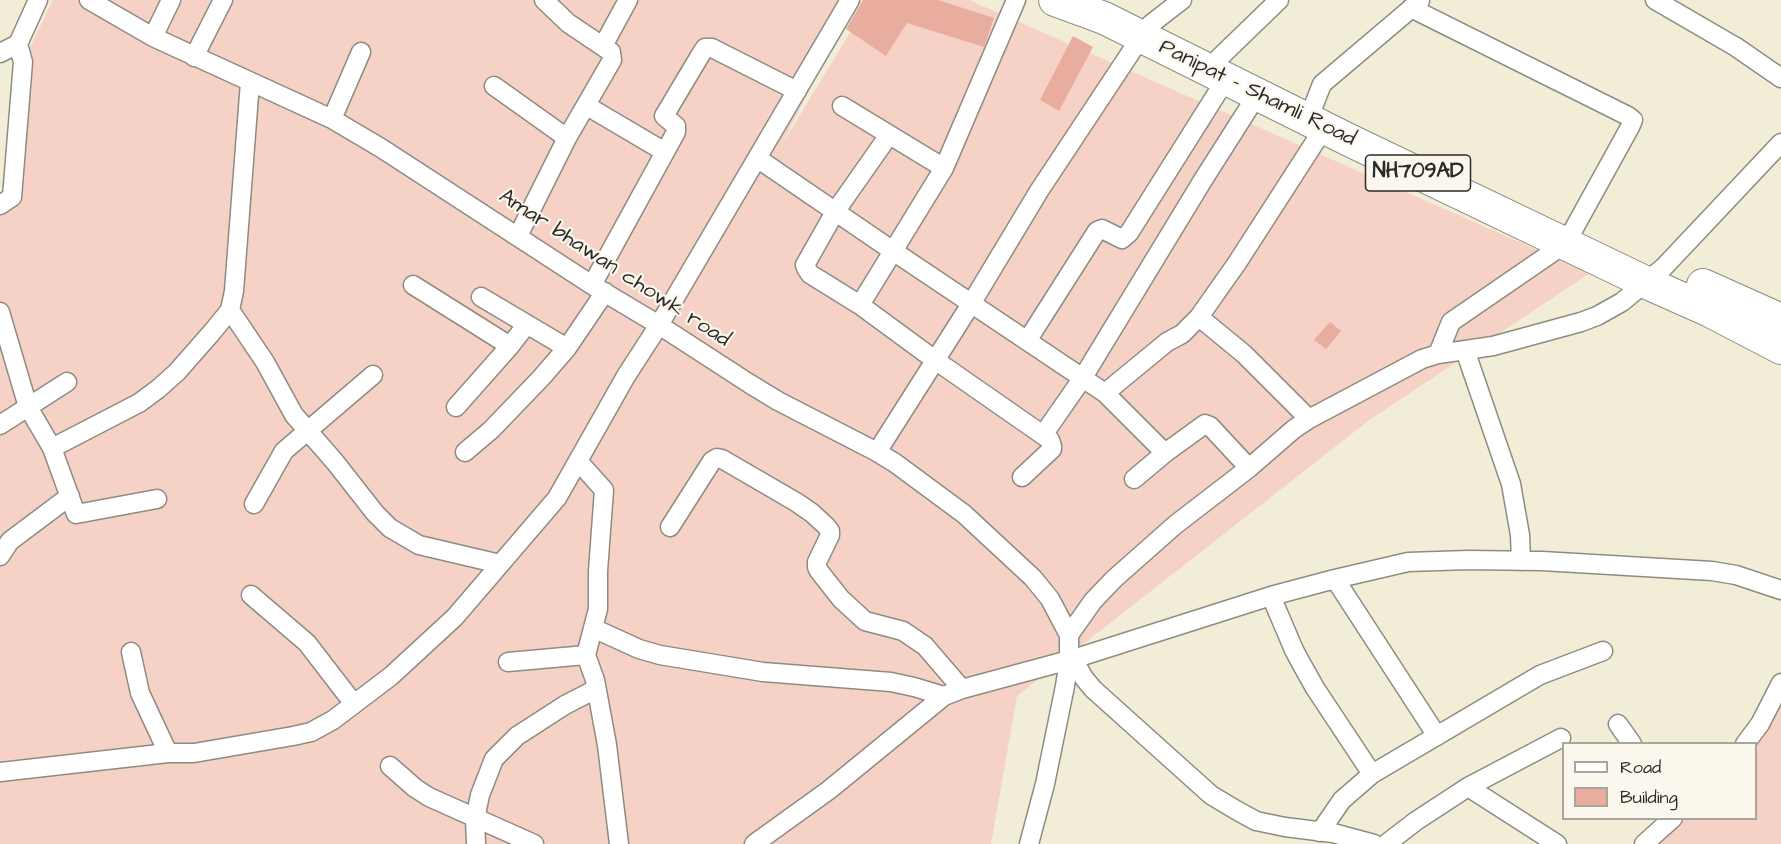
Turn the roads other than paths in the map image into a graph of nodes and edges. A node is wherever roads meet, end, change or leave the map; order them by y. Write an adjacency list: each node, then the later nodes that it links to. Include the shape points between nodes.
1 (38, 0): 17 (street)
2 (89, 0): 16 (street, Amar bhawan chowk road)
3 (171, 0): 16 (street)
4 (223, 0): 21 (street)
5 (544, 0): 18 (street, via 568,23)
6 (628, 0): 18 (street)
7 (850, 0): 26 (street)
8 (1016, 0): 37 (street)
9 (1055, 0): 15 (highway, Panipat - Shamli Road / NH709AD)
10 (1100, 0): 15 (highway, Panipat - Shamli Road / NH709AD)
11 (1182, 0): 15 (street)
12 (1279, 0): 22 (street)
13 (1655, 0): 23 (street)
14 (1416, 4): 30 (street, via 1322,84); 40 (street, via 1631,117 1630,127)
15 (1146, 31): 22 (highway, Panipat - Shamli Road / NH709AD); 47 (street, via 1039,191)
16 (153, 38): 21 (street, Amar bhawan chowk road)
17 (18, 44): 20 (street); 38 (street, via 23,62 12,197)
18 (603, 46): 28 (street, via 611,52 612,60)
19 (361, 52): 31 (street)
20 (0, 53)
21 (194, 57): 24 (street, Amar bhawan chowk road)
22 (1218, 69): 27 (highway, Panipat - Shamli Road / NH709AD); 30 (highway, Panipat - Shamli Road / NH709AD); 55 (street, via 1129,233 1122,239 1102,229 1097,231)
23 (1781, 78)
24 (250, 82): 31 (street, Amar bhawan chowk road); 49 (street)
25 (494, 86): 33 (street)
26 (797, 91): 35 (street, via 705,48 665,114 677,130); 36 (street)
27 (1257, 95): 30 (highway, Panipat - Shamli Road / NH709AD); 63 (street)
28 (587, 106): 33 (street); 35 (street)
29 (842, 106): 32 (street)
30 (1315, 117): 40 (highway, Panipat - Shamli Road / NH709AD); 51 (street, via 1237,263)
31 (332, 119): 41 (street, Amar bhawan chowk road)
32 (889, 135): 37 (street); 39 (street)
33 (567, 138): 41 (street)
34 (1781, 143): 43 (street)
35 (665, 152): 45 (street)
36 (757, 158): 39 (street); 54 (street)
37 (944, 168): 42 (street)
38 (0, 205)
39 (835, 212): 42 (street); 48 (street, via 805,265 810,274)
40 (1570, 234): 43 (highway, Panipat - Shamli Road / NH709AD); 60 (street, via 1451,322)
41 (518, 236): 45 (street, Amar bhawan chowk road)
42 (893, 252): 47 (street); 48 (street)
43 (1655, 275): 52 (highway, Panipat - Shamli Road / NH709AD); 58 (highway, Panipat - Shamli Road / NH709AD, via 1710,311); 59 (street, via 1597,316 1493,346)
44 (413, 285): 56 (street)
45 (598, 289): 54 (street, Amar bhawan chowk road); 57 (street)
46 (481, 297): 53 (street)
47 (971, 304): 55 (street); 61 (street)
48 (860, 305): 61 (street)
49 (230, 309): 70 (street); 72 (street, via 158,389)
50 (0, 312): 66 (street)
51 (1199, 317): 65 (street); 68 (street, via 1244,354)
52 (1781, 321)
53 (527, 324): 56 (street); 57 (street)
54 (659, 324): 74 (street, Amar bhawan chowk road, via 778,401); 76 (street)
55 (1028, 341): 63 (street)
56 (510, 346): 67 (street)
57 (567, 348): 73 (street, via 491,430)
58 (1781, 348)
59 (1465, 350): 60 (street); 85 (street, via 1511,484)
60 (1438, 354): 68 (street, via 1422,358)
61 (935, 360): 71 (street); 74 (street)
62 (373, 375): 70 (street)
63 (1082, 379): 65 (street); 71 (street)
64 (67, 382): 66 (street)
65 (1105, 393): 75 (street)
66 (28, 407): 69 (street); 72 (street)
67 (456, 407)
68 (1309, 419): 77 (street)
69 (0, 425)
70 (308, 432): 82 (street, via 284,451); 86 (street, via 390,528 419,545)
71 (1043, 435): 78 (street, via 1052,442 1052,449)
72 (52, 448): 80 (street)
73 (465, 452)
74 (877, 452): 92 (street, Amar bhawan chowk road, via 964,514 1033,578 1050,599)
75 (1165, 453): 77 (street, via 1205,424); 79 (street)
76 (578, 461): 86 (street, via 557,498); 91 (street, via 603,490 598,609)
77 (1248, 468): 92 (street, via 1114,579)
78 (1022, 477)
79 (1134, 479)
80 (70, 496): 81 (street, via 76,514); 84 (street, via 10,542)
81 (157, 499)
82 (254, 504)
83 (670, 527): 99 (street, via 712,461 722,459 795,502 826,526 830,536 817,567 841,599 865,621 903,631 925,646)
84 (0, 556)
85 (1521, 561): 87 (street, via 1408,562); 88 (street, via 1712,571)
86 (500, 564): 102 (street, via 455,618)
87 (1335, 579): 90 (street); 104 (street)
88 (1781, 590)
89 (251, 595): 102 (street, via 307,643)
90 (1271, 596): 96 (street); 111 (street, via 1310,680)
91 (593, 628): 95 (street); 101 (street, via 660,655 763,672 891,681)
92 (1069, 635): 96 (street)
93 (1603, 651): 104 (street, via 1540,675)
94 (131, 652): 108 (street, via 140,693)
95 (586, 655): 97 (street); 100 (street)
96 (1071, 660): 99 (street); 115 (street, via 1093,689 1211,795 1256,821); 120 (street)
97 (508, 662)
98 (1781, 683): 107 (street)
99 (962, 688): 101 (street)
100 (596, 689): 113 (street, via 517,736 494,759 480,795); 118 (street)
101 (944, 696): 119 (street, via 829,790)
102 (354, 704): 108 (street, via 311,732 194,753)
103 (1618, 724): 106 (street)
104 (1437, 736): 111 (street)
105 (1561, 738): 112 (street)
106 (1631, 742)
107 (1746, 742)
108 (168, 753): 110 (street)
109 (390, 766): 113 (street, via 429,797)
110 (0, 772)
111 (1372, 774): 115 (street, via 1342,800)
112 (1468, 787): 122 (street); 123 (street)
113 (476, 819): 116 (street); 117 (street)
114 (1672, 820): 124 (street)
115 (1326, 836): 121 (street)
116 (476, 844)
117 (534, 844)
118 (619, 844)
119 (754, 844)
120 (1030, 844)
121 (1374, 844)
122 (1386, 844)
123 (1557, 844)
124 (1644, 844)

